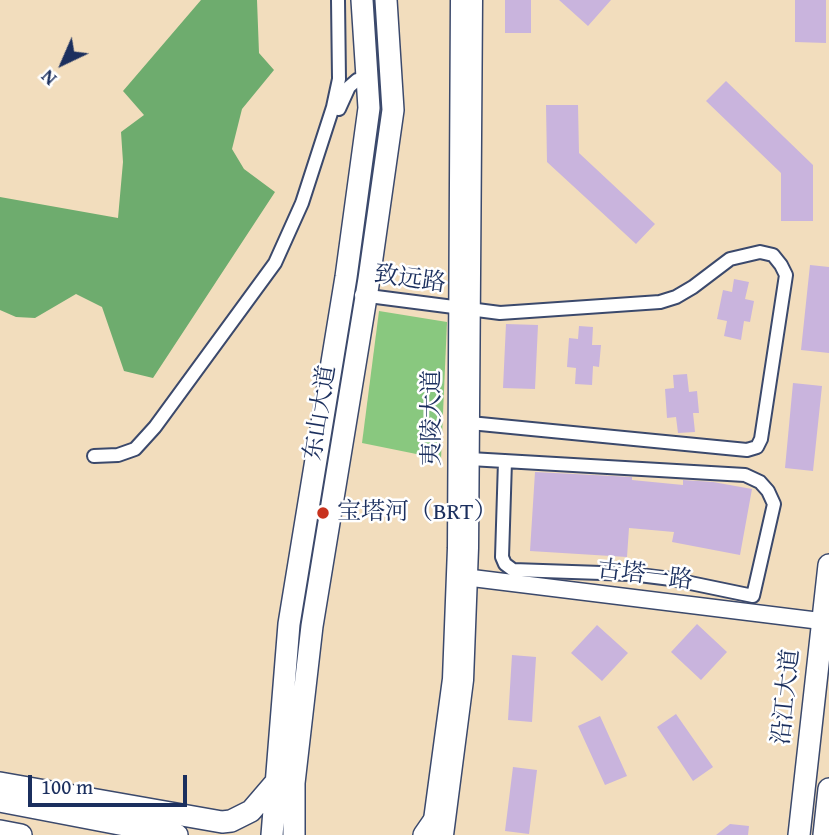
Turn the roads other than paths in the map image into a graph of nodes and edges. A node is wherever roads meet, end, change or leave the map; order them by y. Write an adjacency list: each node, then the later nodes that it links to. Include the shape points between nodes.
1 (338, 0): 7 (street, via 339,79)
2 (362, 0): 6 (main road, 东山大道)
3 (386, 0): 9 (main road, 东山大道, via 393,110)
4 (460, 0): 10 (main road, 夷陵大道)
5 (473, 0): 10 (main road, 夷陵大道)
6 (368, 79): 7 (street, via 349,87 339,111); 8 (main road, 东山大道, via 369,108)
7 (331, 115): 12 (street, via 288,239 268,274 135,449)
8 (344, 292): 9 (street, 致远路); 19 (main road, 东山大道, via 289,624)
9 (367, 295): 10 (street, 致远路); 19 (main road, 东山大道)
10 (465, 308): 11 (main road, 夷陵大道); 11 (street, 致远路, via 500,313 660,302 684,292 730,259 760,252 773,256 786,275 757,447 747,450); 16 (main road, 夷陵大道)
11 (470, 423): 13 (main road, 夷陵大道)
12 (94, 456)
13 (470, 459): 14 (street); 16 (main road, 夷陵大道)
14 (505, 461): 14 (street, via 745,475 760,482 774,505 753,596 631,574 513,570 502,557)
15 (829, 565): 17 (main road, 沿江大道)
16 (462, 577): 17 (street, 古塔一路); 24 (main road, 夷陵大道)
17 (826, 622): 31 (main road, 沿江大道)
18 (0, 783): 19 (main road, via 222,822 251,811)
19 (284, 783): 28 (main road, 东山大道); 29 (main road, 东山大道); 30 (main road)
20 (829, 789): 32 (main road)
21 (0, 801): 27 (main road)
22 (0, 813): 26 (main road)
23 (0, 831): 25 (main road)
24 (433, 832)
25 (21, 835)
26 (110, 835)
27 (177, 835)
28 (272, 835)
29 (294, 835)
30 (312, 835)
31 (799, 835)
32 (824, 835)

